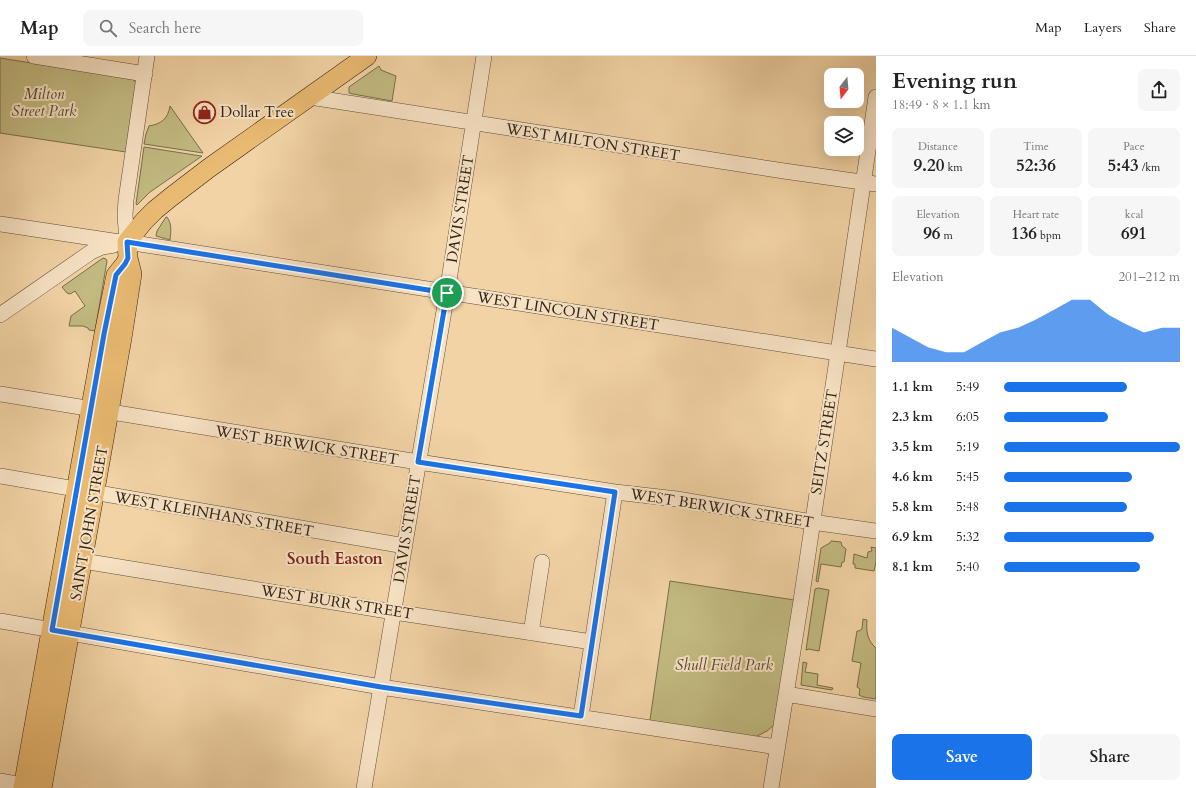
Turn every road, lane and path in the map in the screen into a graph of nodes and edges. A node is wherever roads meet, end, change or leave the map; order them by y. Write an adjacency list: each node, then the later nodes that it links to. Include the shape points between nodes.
1 (34, 56): 5 (street)
2 (147, 56): 5 (street)
3 (367, 56): 6 (main road, SAINT JOHN STREET)
4 (484, 56): 8 (street, DAVIS STREET)
5 (144, 74): 11 (street, via 126,200)
6 (310, 97): 8 (street, WEST MILTON STREET); 11 (main road, SAINT JOHN STREET, via 209,168 155,210 144,221)
7 (876, 97): 9 (street, SEITZ STREET)
8 (473, 123): 9 (street, WEST MILTON STREET); 12 (street, DAVIS STREET)
9 (870, 183): 14 (street, SEITZ STREET)
10 (0, 224): 11 (street, WEST LINCOLN STREET, via 105,240)
11 (128, 250): 12 (street, WEST LINCOLN STREET); 13 (street, via 102,247 91,252); 17 (main road, SAINT JOHN STREET, via 125,264 116,275 104,334)
12 (447, 293): 14 (street, WEST LINCOLN STREET); 18 (street, DAVIS STREET)
13 (0, 315)
14 (839, 353): 15 (street, WEST LINCOLN STREET); 23 (street, SEITZ STREET)
15 (876, 359)
16 (0, 394): 17 (street, WEST BERWICK STREET)
17 (100, 411): 18 (street, WEST BERWICK STREET); 20 (main road, SAINT JOHN STREET); 22 (main road, SAINT JOHN STREET)
18 (418, 462): 21 (street, WEST BERWICK STREET); 25 (street, DAVIS STREET)
19 (0, 476): 20 (street, WEST KLEINHANS STREET)
20 (76, 489): 22 (street, WEST KLEINHANS STREET); 30 (main road, SAINT JOHN STREET)
21 (615, 492): 23 (street, WEST BERWICK STREET, via 677,499); 32 (street)
22 (95, 493): 25 (street, WEST KLEINHANS STREET); 26 (main road, SAINT JOHN STREET)
23 (812, 522): 24 (street, WEST BERWICK STREET); 34 (street, SEITZ STREET)
24 (876, 531)
25 (405, 546): 28 (street, DAVIS STREET)
26 (83, 561): 28 (street, WEST BURR STREET); 30 (main road, SAINT JOHN STREET)
27 (542, 562): 31 (street)
28 (394, 612): 31 (street, WEST BURR STREET); 33 (street, DAVIS STREET)
29 (0, 621): 30 (street)
30 (61, 632): 33 (street); 39 (main road, SAINT JOHN STREET)
31 (531, 633): 32 (street, WEST BURR STREET)
32 (592, 642): 36 (street)
33 (381, 687): 36 (street); 40 (street, DAVIS STREET)
34 (786, 694): 35 (street); 37 (street, SEITZ STREET)
35 (876, 709)
36 (581, 716): 37 (street)
37 (777, 747): 41 (street, SEITZ STREET)
38 (0, 781): 39 (street)
39 (32, 787)
40 (364, 788)
41 (771, 788)

